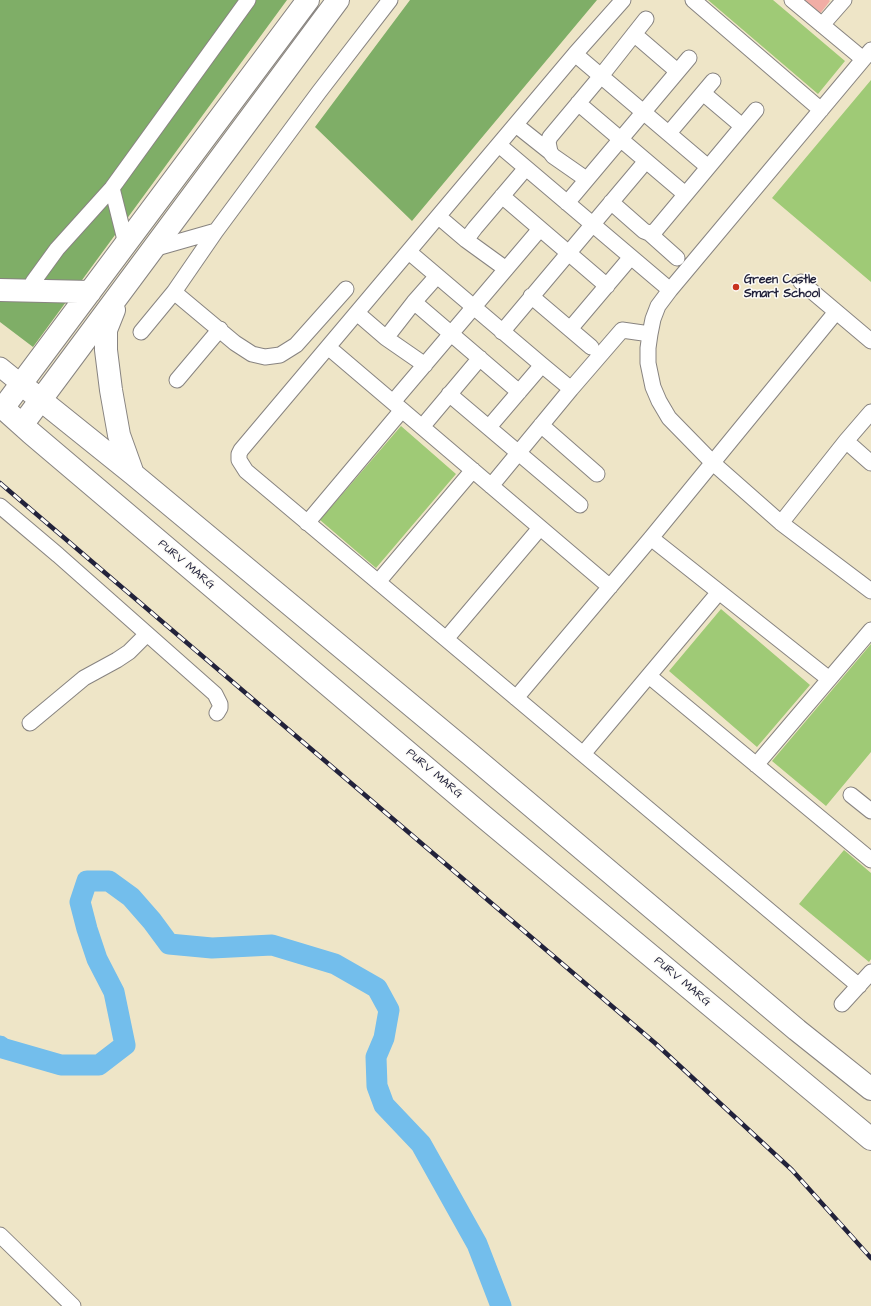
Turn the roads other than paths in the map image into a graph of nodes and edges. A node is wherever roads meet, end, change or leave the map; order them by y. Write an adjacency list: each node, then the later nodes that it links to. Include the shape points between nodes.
1 (248, 0): 33 (street)
2 (308, 0): 44 (highway)
3 (338, 0): 45 (highway)
4 (390, 0): 41 (street)
5 (623, 0): 12 (street)
6 (694, 0): 21 (street)
7 (792, 0): 10 (street)
8 (844, 0): 10 (street)
9 (646, 19): 11 (street)
10 (822, 25): 13 (street)
11 (634, 34): 15 (street); 16 (street)
12 (576, 54): 16 (street); 23 (street)
13 (867, 54): 21 (street)
14 (689, 58): 15 (street)
15 (677, 71): 22 (street)
16 (602, 76): 19 (street); 22 (street)
17 (713, 81): 18 (street)
18 (703, 93): 24 (street); 25 (street)
19 (578, 103): 26 (street); 28 (street, via 550,137)
20 (756, 110): 24 (street)
21 (821, 110): 57 (street)
22 (643, 112): 25 (street); 26 (street)
23 (516, 125): 27 (street); 28 (street)
24 (742, 126): 30 (street)
25 (669, 133): 30 (street)
26 (620, 139): 29 (street); 32 (street)
27 (499, 145): 31 (street); 38 (street)
28 (550, 152): 32 (street)
29 (646, 161): 34 (street); 36 (street)
30 (708, 167): 34 (street)
31 (526, 168): 35 (street); 37 (street)
32 (586, 179): 37 (street)
33 (112, 188): 44 (street); 58 (street, via 57,249 33,282)
34 (684, 194): 42 (street, via 655,231)
35 (502, 196): 40 (street); 43 (street)
36 (611, 202): 39 (street); 42 (street, via 644,232)
37 (567, 203): 39 (street)
38 (439, 217): 43 (street); 46 (street)
39 (592, 224): 47 (street); 48 (street)
40 (540, 229): 47 (street); 50 (street)
41 (216, 231): 45 (street); 60 (street)
42 (650, 233): 49 (street)
43 (466, 240): 50 (street)
44 (126, 244): 59 (highway)
45 (153, 249): 54 (highway)
46 (409, 252): 51 (street); 65 (street)
47 (568, 253): 53 (street); 61 (street)
48 (631, 257): 53 (street); 57 (street)
49 (677, 258)
50 (506, 269): 63 (street)
51 (437, 276): 62 (street); 63 (street)
52 (801, 282): 64 (street)
53 (607, 286): 67 (street)
54 (124, 288): 85 (highway); 98 (highway, via 106,330 106,350 118,434)
55 (346, 288): 66 (street, via 296,345 280,355 266,357 252,354)
56 (0, 290): 58 (highway)
57 (670, 290): 71 (street, via 658,306)
58 (32, 291): 59 (highway)
59 (90, 292): 81 (highway)
60 (174, 292): 66 (street); 68 (street)
61 (531, 296): 67 (street); 69 (street)
62 (414, 302): 70 (street); 72 (street)
63 (474, 308): 69 (street); 70 (street)
64 (836, 312): 73 (street); 95 (street)
65 (357, 313): 72 (street); 74 (street)
66 (220, 329): 80 (street)
67 (570, 329): 75 (street)
68 (142, 332)
69 (502, 332): 78 (street)
70 (451, 334): 76 (street); 77 (street)
71 (650, 334): 82 (street, via 622,330); 95 (street, via 648,363 659,401 669,418)
72 (386, 338): 77 (street)
73 (871, 341)
74 (328, 347): 86 (street); 103 (street, via 239,454 239,460 246,472)
75 (591, 347)
76 (480, 358): 83 (street); 84 (street)
77 (425, 365): 86 (street)
78 (542, 365): 82 (street); 83 (street)
79 (0, 367): 81 (main road)
80 (176, 380)
81 (21, 384): 85 (highway); 87 (highway)
82 (571, 389): 90 (street)
83 (519, 392): 92 (street)
84 (450, 394): 91 (street); 92 (street)
85 (41, 399): 89 (highway); 98 (highway)
86 (398, 406): 91 (street); 103 (street)
87 (2, 407): 89 (highway, PURV MARG)
88 (871, 412): 93 (street)
89 (22, 425): 128 (highway, PURV MARG)
90 (541, 425): 94 (street); 99 (street)
91 (422, 427): 97 (street)
92 (489, 427): 94 (street)
93 (846, 442): 96 (street); 104 (street)
94 (519, 453): 100 (street); 101 (street)
95 (713, 463): 104 (street); 106 (street)
96 (871, 463)
97 (473, 470): 100 (street); 107 (street)
98 (133, 474): 127 (highway, via 472,755 791,1025)
99 (597, 474)
100 (491, 486): 105 (street)
101 (580, 505)
102 (0, 506): 112 (street)
103 (307, 523): 107 (street)
104 (781, 523): 109 (street)
105 (540, 528): 108 (street); 113 (street)
106 (651, 538): 108 (street); 110 (street)
107 (378, 582): 113 (street)
108 (610, 587): 116 (street)
109 (871, 591)
110 (719, 592): 114 (street); 115 (street)
111 (871, 630): 115 (street)
112 (147, 634): 117 (street, via 215,694 220,704); 118 (street, via 129,652 84,678)
113 (446, 639): 116 (street)
114 (650, 676): 119 (street); 120 (street)
115 (829, 679): 120 (street)
116 (516, 698): 119 (street)
117 (217, 713)
118 (30, 723)
119 (583, 754): 125 (street)
120 (756, 764): 123 (street)
121 (851, 795): 122 (street)
122 (871, 811)
123 (871, 860)
124 (871, 972): 125 (street)
125 (859, 986): 126 (street)
126 (842, 1004)
127 (871, 1089)
128 (871, 1139)
129 (0, 1235): 130 (street)
130 (73, 1306)

